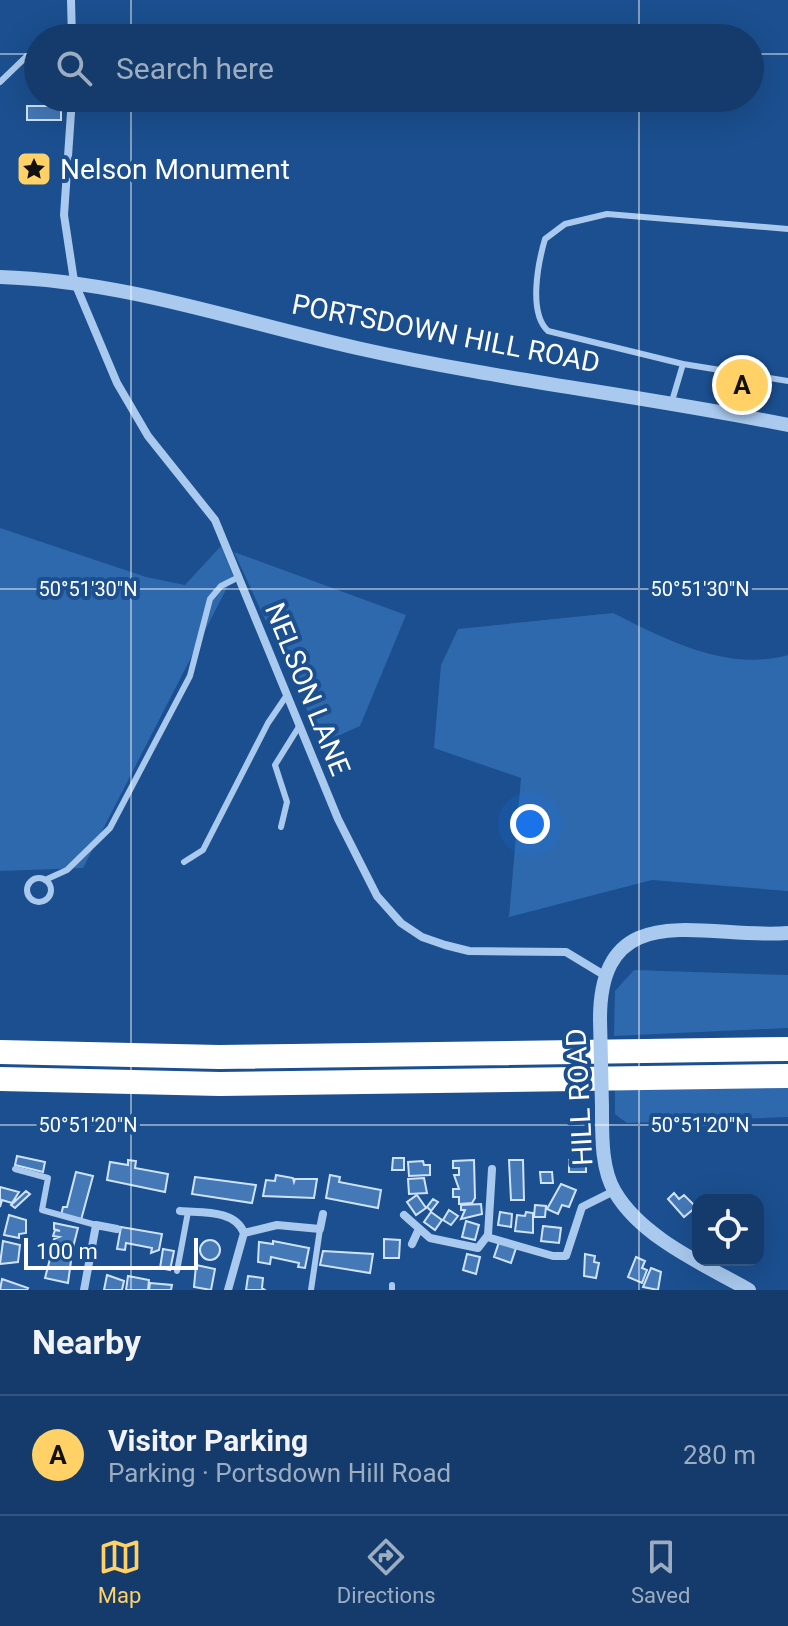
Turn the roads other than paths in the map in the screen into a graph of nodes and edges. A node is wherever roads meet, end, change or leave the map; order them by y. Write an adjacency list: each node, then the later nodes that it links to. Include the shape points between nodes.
1 (71, 0): 2 (street)
2 (72, 24)
3 (24, 59): 4 (lane)
4 (0, 82)
5 (71, 112): 8 (street, NELSON LANE, via 64,215)
6 (788, 229): 9 (lane, via 607,214 565,224 545,239 537,303 540,324 548,331)
7 (0, 277): 8 (street, PORTSDOWN HILL ROAD)
8 (74, 281): 11 (street, PORTSDOWN HILL ROAD, via 149,294 356,348); 13 (street, NELSON LANE, via 117,383 148,436 215,520)
9 (683, 364): 10 (lane); 11 (lane)
10 (788, 381)
11 (672, 401): 12 (street, PORTSDOWN HILL ROAD)
12 (788, 425)
13 (239, 577): 14 (street, NELSON LANE); 18 (lane, via 210,599 190,676 110,828 67,870)
14 (287, 695): 15 (street, NELSON LANE); 17 (lane, via 203,850)
15 (300, 725): 16 (lane, via 275,765 287,802); 20 (street, NELSON LANE, via 377,896 401,923 422,937 469,951 566,952)
16 (281, 827)
17 (184, 862)
18 (45, 880): 18 (lane, via 50,885 48,897 32,901 27,886 37,878)
19 (788, 933): 20 (street, via 674,928 651,932 615,954)
20 (604, 975): 27 (street, HILL ROAD, bridge, via 602,1139)
21 (788, 1049): 22 (highway, via 219,1057)
22 (0, 1052)
23 (788, 1076): 24 (highway, via 220,1084)
24 (0, 1079)
25 (15, 1169): 31 (lane, via 48,1178 44,1211)
26 (492, 1169): 36 (street)
27 (614, 1191): 36 (street, via 582,1207 566,1256); 42 (street, HILL ROAD, via 654,1232)
28 (184, 1211): 35 (street, via 225,1215); 38 (lane)
29 (323, 1214): 33 (street)
30 (404, 1215): 34 (street)
31 (96, 1225): 32 (street); 39 (street)
32 (117, 1229)
33 (320, 1229): 35 (street, via 277,1225); 41 (lane)
34 (418, 1231): 36 (street, via 469,1248 478,1248); 37 (street)
35 (244, 1233): 40 (street)
36 (487, 1237)
37 (412, 1244)
38 (177, 1271)
39 (84, 1290)
40 (228, 1290)
41 (311, 1290)
42 (749, 1290)

